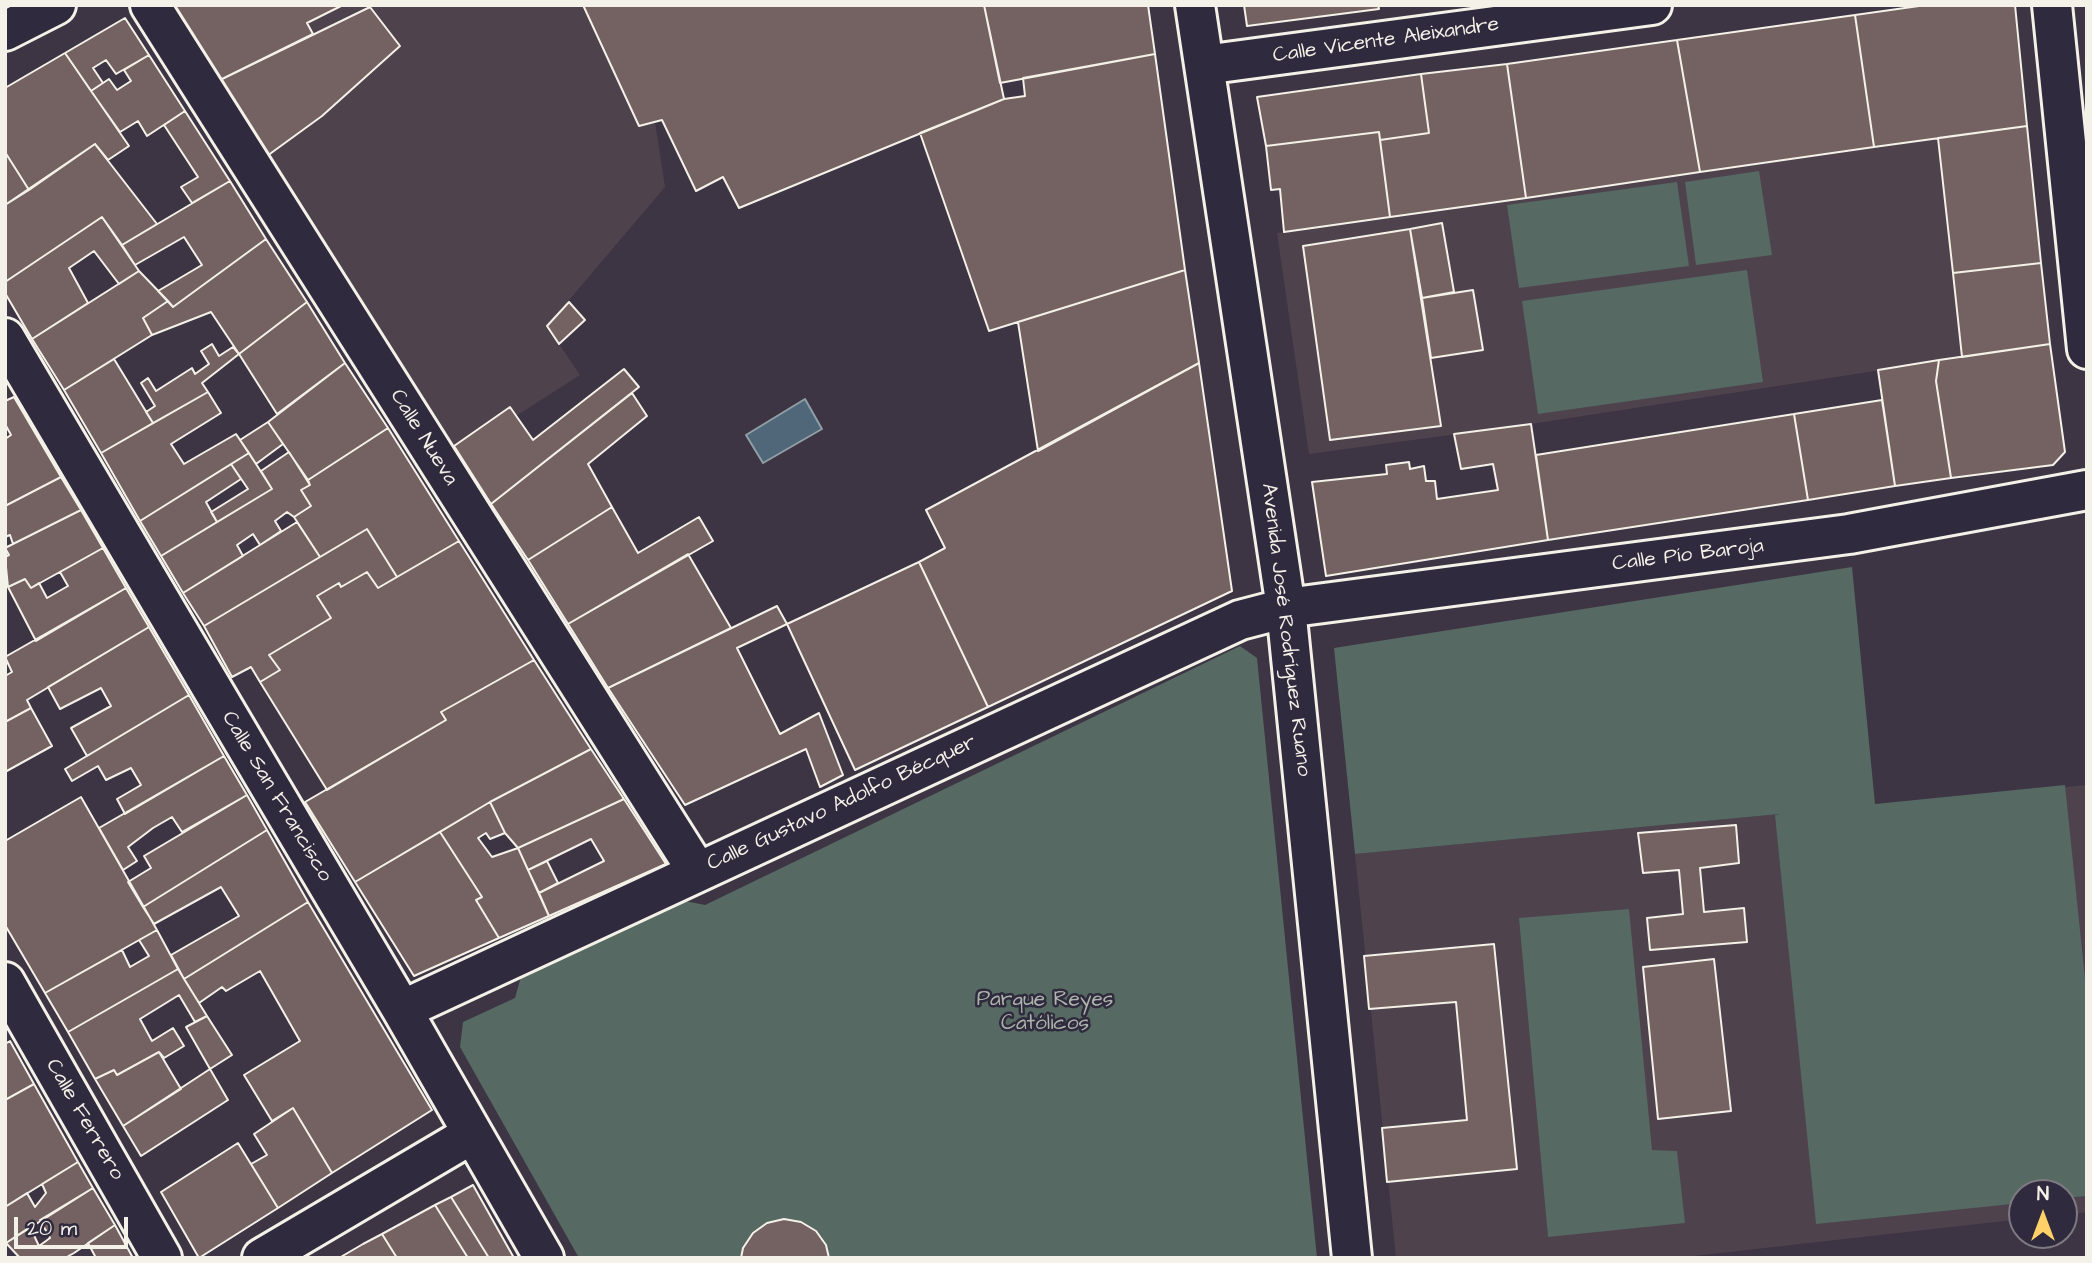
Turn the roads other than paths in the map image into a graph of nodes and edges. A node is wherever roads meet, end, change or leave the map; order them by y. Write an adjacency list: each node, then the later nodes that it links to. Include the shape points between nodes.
1 (56, 5): 6 (street)
2 (150, 5): 13 (street, Calle Nueva)
3 (1195, 5): 7 (street, Avenida José Rodríguez Ruano)
4 (1652, 5): 7 (street, Calle Vicente Aleixandre)
5 (2052, 5): 9 (street)
6 (5, 30)
7 (1204, 65): 12 (street, Avenida José Rodríguez Ruano)
8 (5, 338): 10 (street, Calle San Francisco)
9 (2087, 349)
10 (15, 375): 15 (street, Calle San Francisco)
11 (2087, 490): 12 (street, Calle Pío Baroja, via 1849,534)
12 (1286, 608): 13 (street, Calle Gustavo Adolfo Bécquer, via 1240,620); 20 (street, Avenida José Rodríguez Ruano)
13 (697, 871): 15 (street, Calle Gustavo Adolfo Bécquer)
14 (5, 982): 17 (street, Calle Ferrero)
15 (402, 1010): 16 (street, Calle San Francisco)
16 (472, 1134): 18 (street); 19 (street, Calle San Francisco)
17 (162, 1258)
18 (262, 1258)
19 (544, 1258)
20 (1352, 1258)

